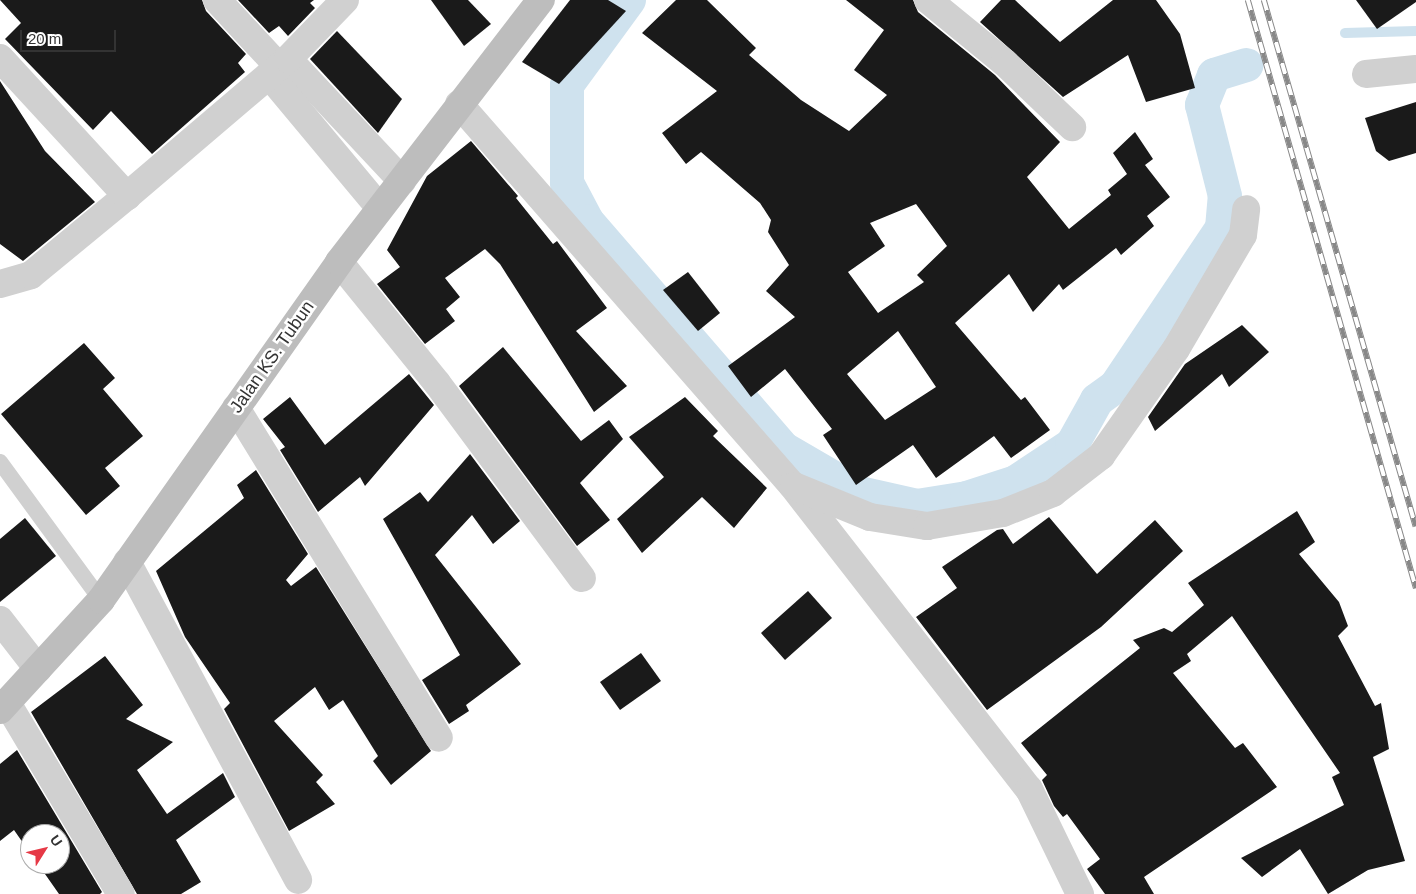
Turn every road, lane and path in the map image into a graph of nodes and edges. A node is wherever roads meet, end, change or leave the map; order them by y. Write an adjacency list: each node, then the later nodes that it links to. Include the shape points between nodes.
1 (217, 0): 6 (street)
2 (346, 0): 6 (street)
3 (541, 0): 9 (street, Jalan KS. Tubun)
4 (928, 0): 10 (street, via 1005,63)
5 (0, 58): 12 (street)
6 (279, 67): 11 (street); 12 (street); 13 (street)
7 (1416, 69): 8 (street)
8 (1366, 74)
9 (459, 104): 11 (street, Jalan KS. Tubun); 19 (street)
10 (1072, 127)
11 (402, 180): 13 (street, Jalan KS. Tubun)
12 (128, 196): 16 (street, via 31,275)
13 (380, 208): 15 (street, Jalan KS. Tubun)
14 (1246, 208): 19 (street, via 1243,235 1176,349 1102,456 1053,493 1003,513 927,526 870,517)
15 (339, 262): 17 (street, Jalan KS. Tubun); 21 (street, via 438,383)
16 (0, 284)
17 (236, 408): 20 (street, Jalan KS. Tubun); 26 (street)
18 (0, 462): 22 (lane)
19 (792, 485): 29 (street, via 1029,789)
20 (127, 562): 22 (street, Jalan KS. Tubun); 27 (street)
21 (582, 578)
22 (101, 600): 24 (street, Jalan KS. Tubun)
23 (0, 620): 24 (street)
24 (38, 669): 25 (street, Jalan KS. Tubun)
25 (3, 706): 28 (street)
26 (439, 738)
27 (298, 880)
28 (121, 894)
29 (1080, 894)

